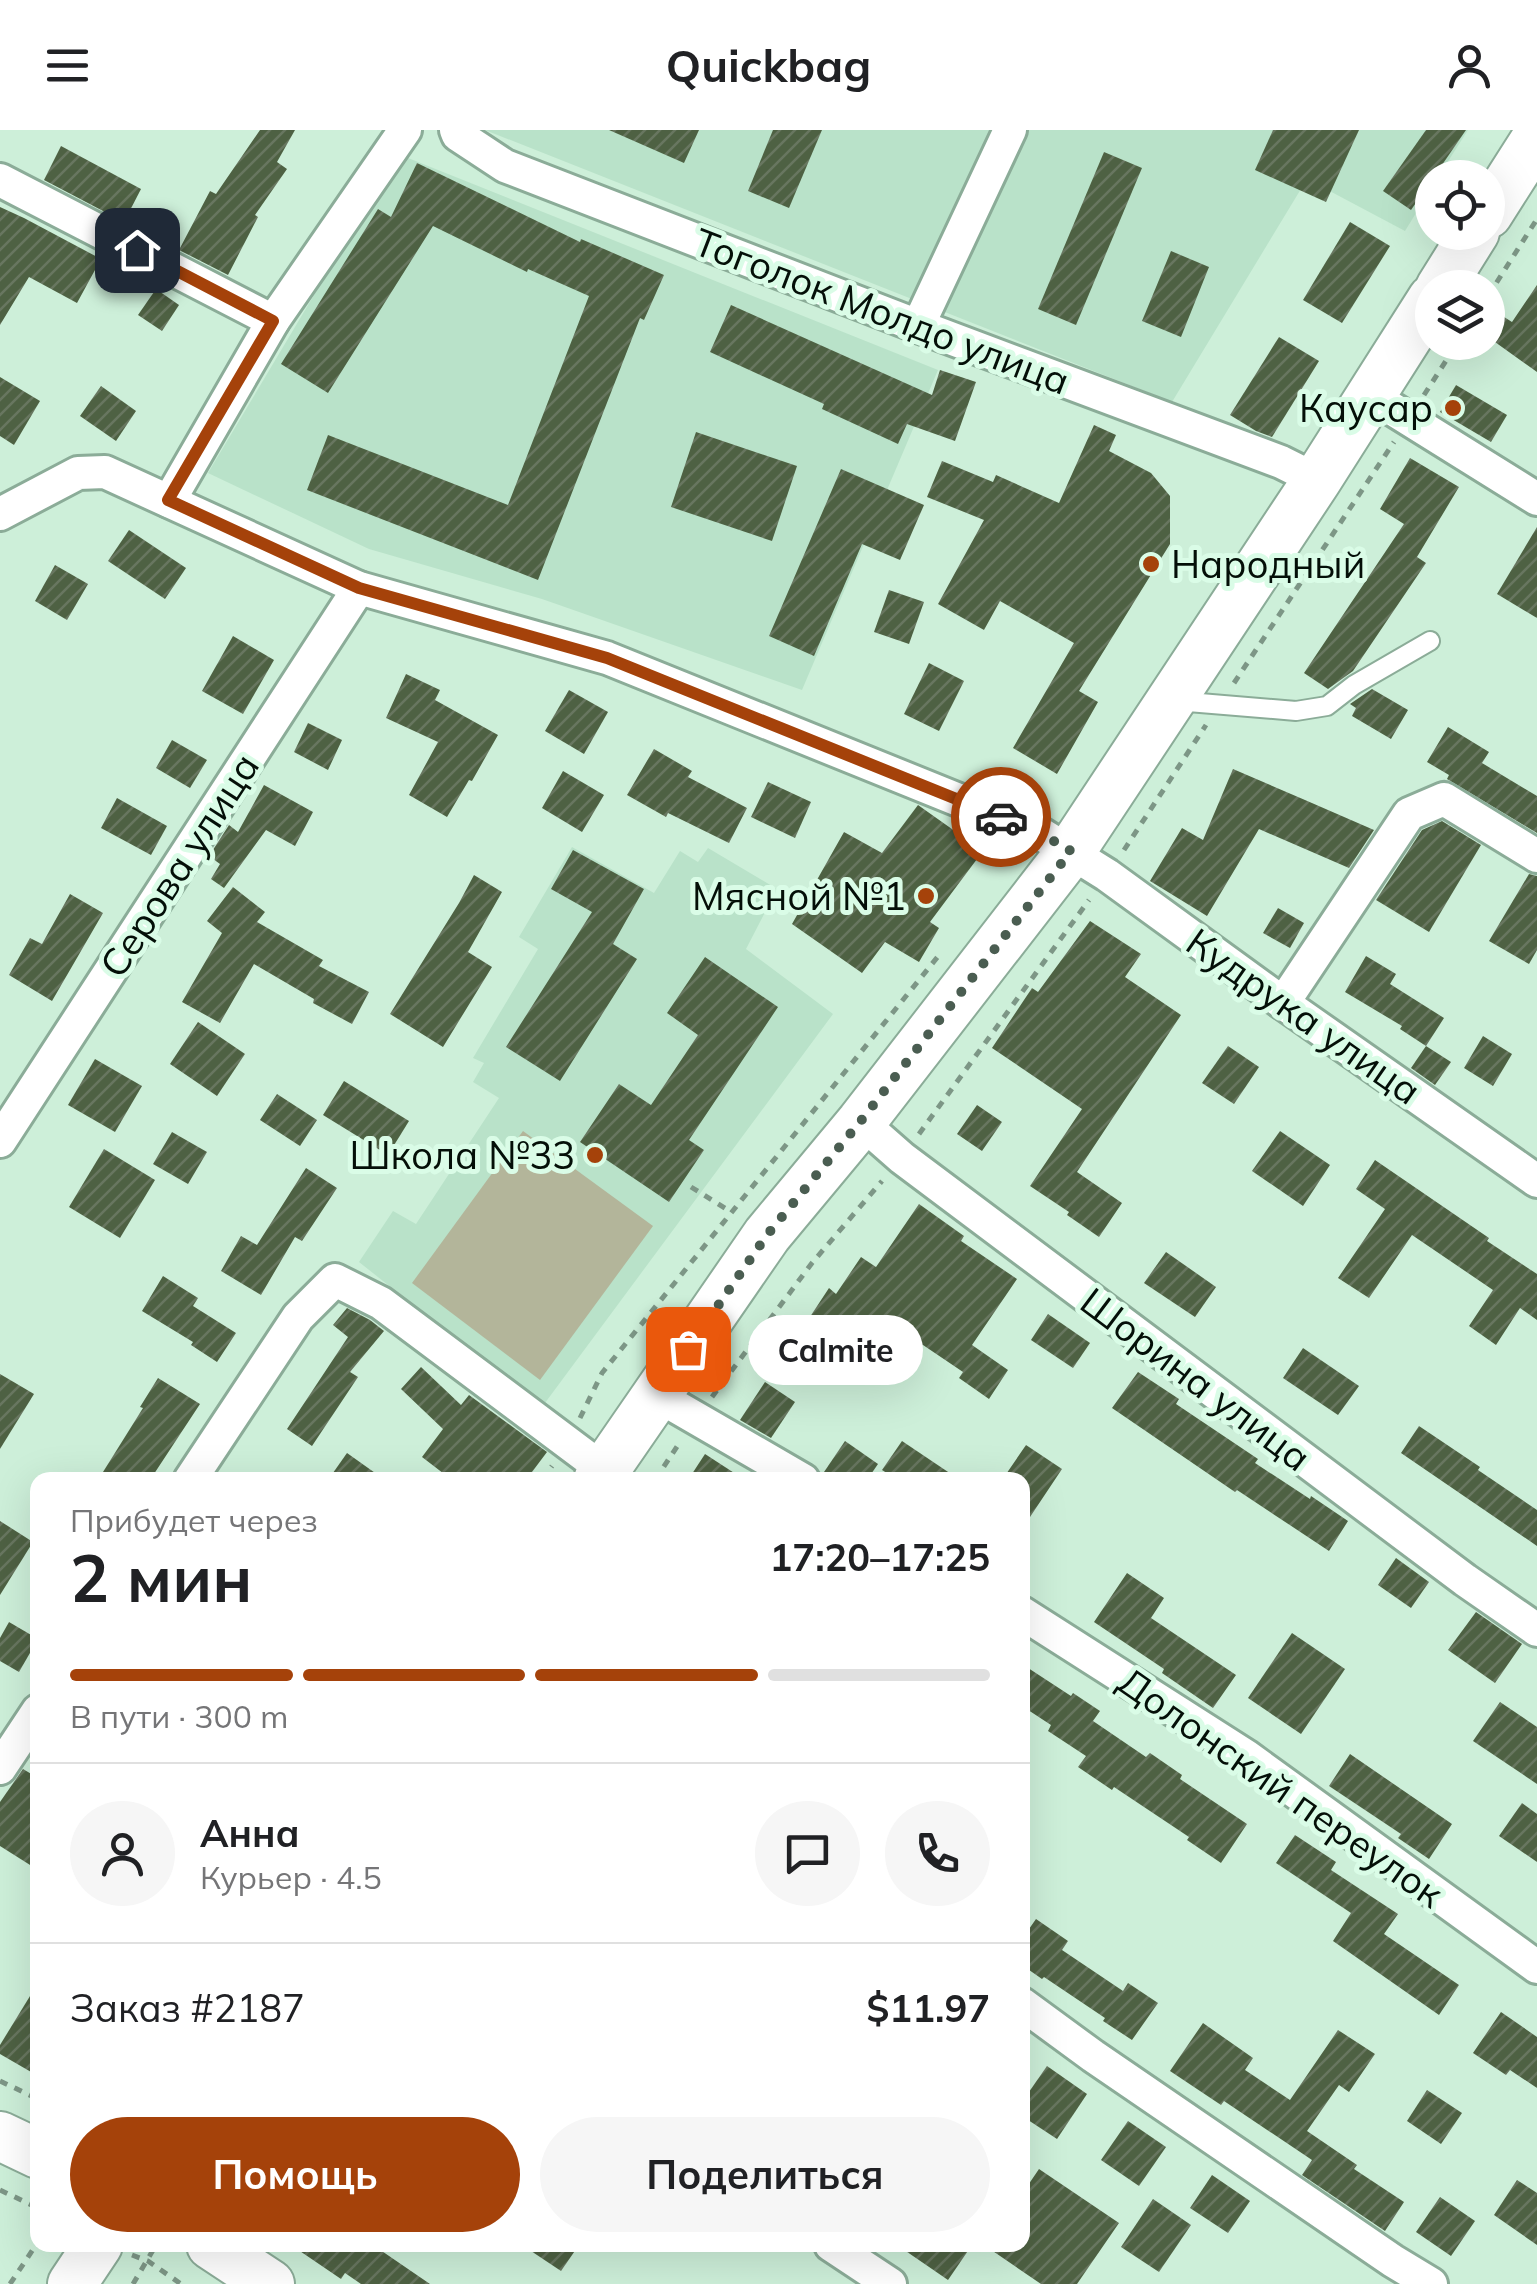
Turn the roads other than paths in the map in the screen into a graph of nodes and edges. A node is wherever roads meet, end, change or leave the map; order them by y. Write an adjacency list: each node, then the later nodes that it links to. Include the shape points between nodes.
1 (405, 130): 7 (street)
2 (456, 130): 9 (street, Тоголок Молдо улица, via 505,166)
3 (1010, 130): 9 (street)
4 (1537, 137): 6 (main road)
5 (0, 180): 7 (street)
6 (1505, 187)
7 (273, 321): 13 (street)
8 (1415, 325): 10 (main road)
9 (918, 326): 11 (street, Тоголок Молдо улица)
10 (1370, 395): 11 (main road); 12 (street)
11 (1317, 480): 17 (main road)
12 (1537, 498)
13 (168, 500): 14 (street, Кудрука улица, via 105,472 78,473); 15 (street, Кудрука улица)
14 (0, 514)
15 (359, 588): 18 (street, Кудрука улица, via 607,658); 22 (street, Серова улица)
16 (1430, 641): 17 (lane, via 1327,706 1296,710)
17 (1171, 700): 18 (main road)
18 (1071, 851): 20 (street, Кудрука улица); 21 (main road)
19 (1537, 856): 20 (street, via 1444,799 1409,814)
20 (1283, 1003): 23 (street, Кудрука улица)
21 (860, 1122): 24 (main road, via 767,1235); 29 (street, Шорина улица)
22 (0, 1141)
23 (1537, 1181)
24 (656, 1396): 25 (main road); 27 (street)
25 (590, 1464): 26 (street, via 381,1303 335,1280 298,1317)
26 (195, 1472)
27 (789, 1472)
28 (1030, 1618): 32 (street, Долонский переулок, via 1246,1756)
29 (1537, 1630)
30 (30, 1723): 31 (street)
31 (0, 1768)
32 (1537, 1966)
33 (1030, 2010): 42 (street)
34 (0, 2136): 35 (main road)
35 (30, 2150)
36 (93, 2252): 39 (main road)
37 (222, 2252): 40 (main road)
38 (842, 2252): 41 (street)
39 (72, 2284)
40 (270, 2284)
41 (890, 2284)
42 (1431, 2284)

